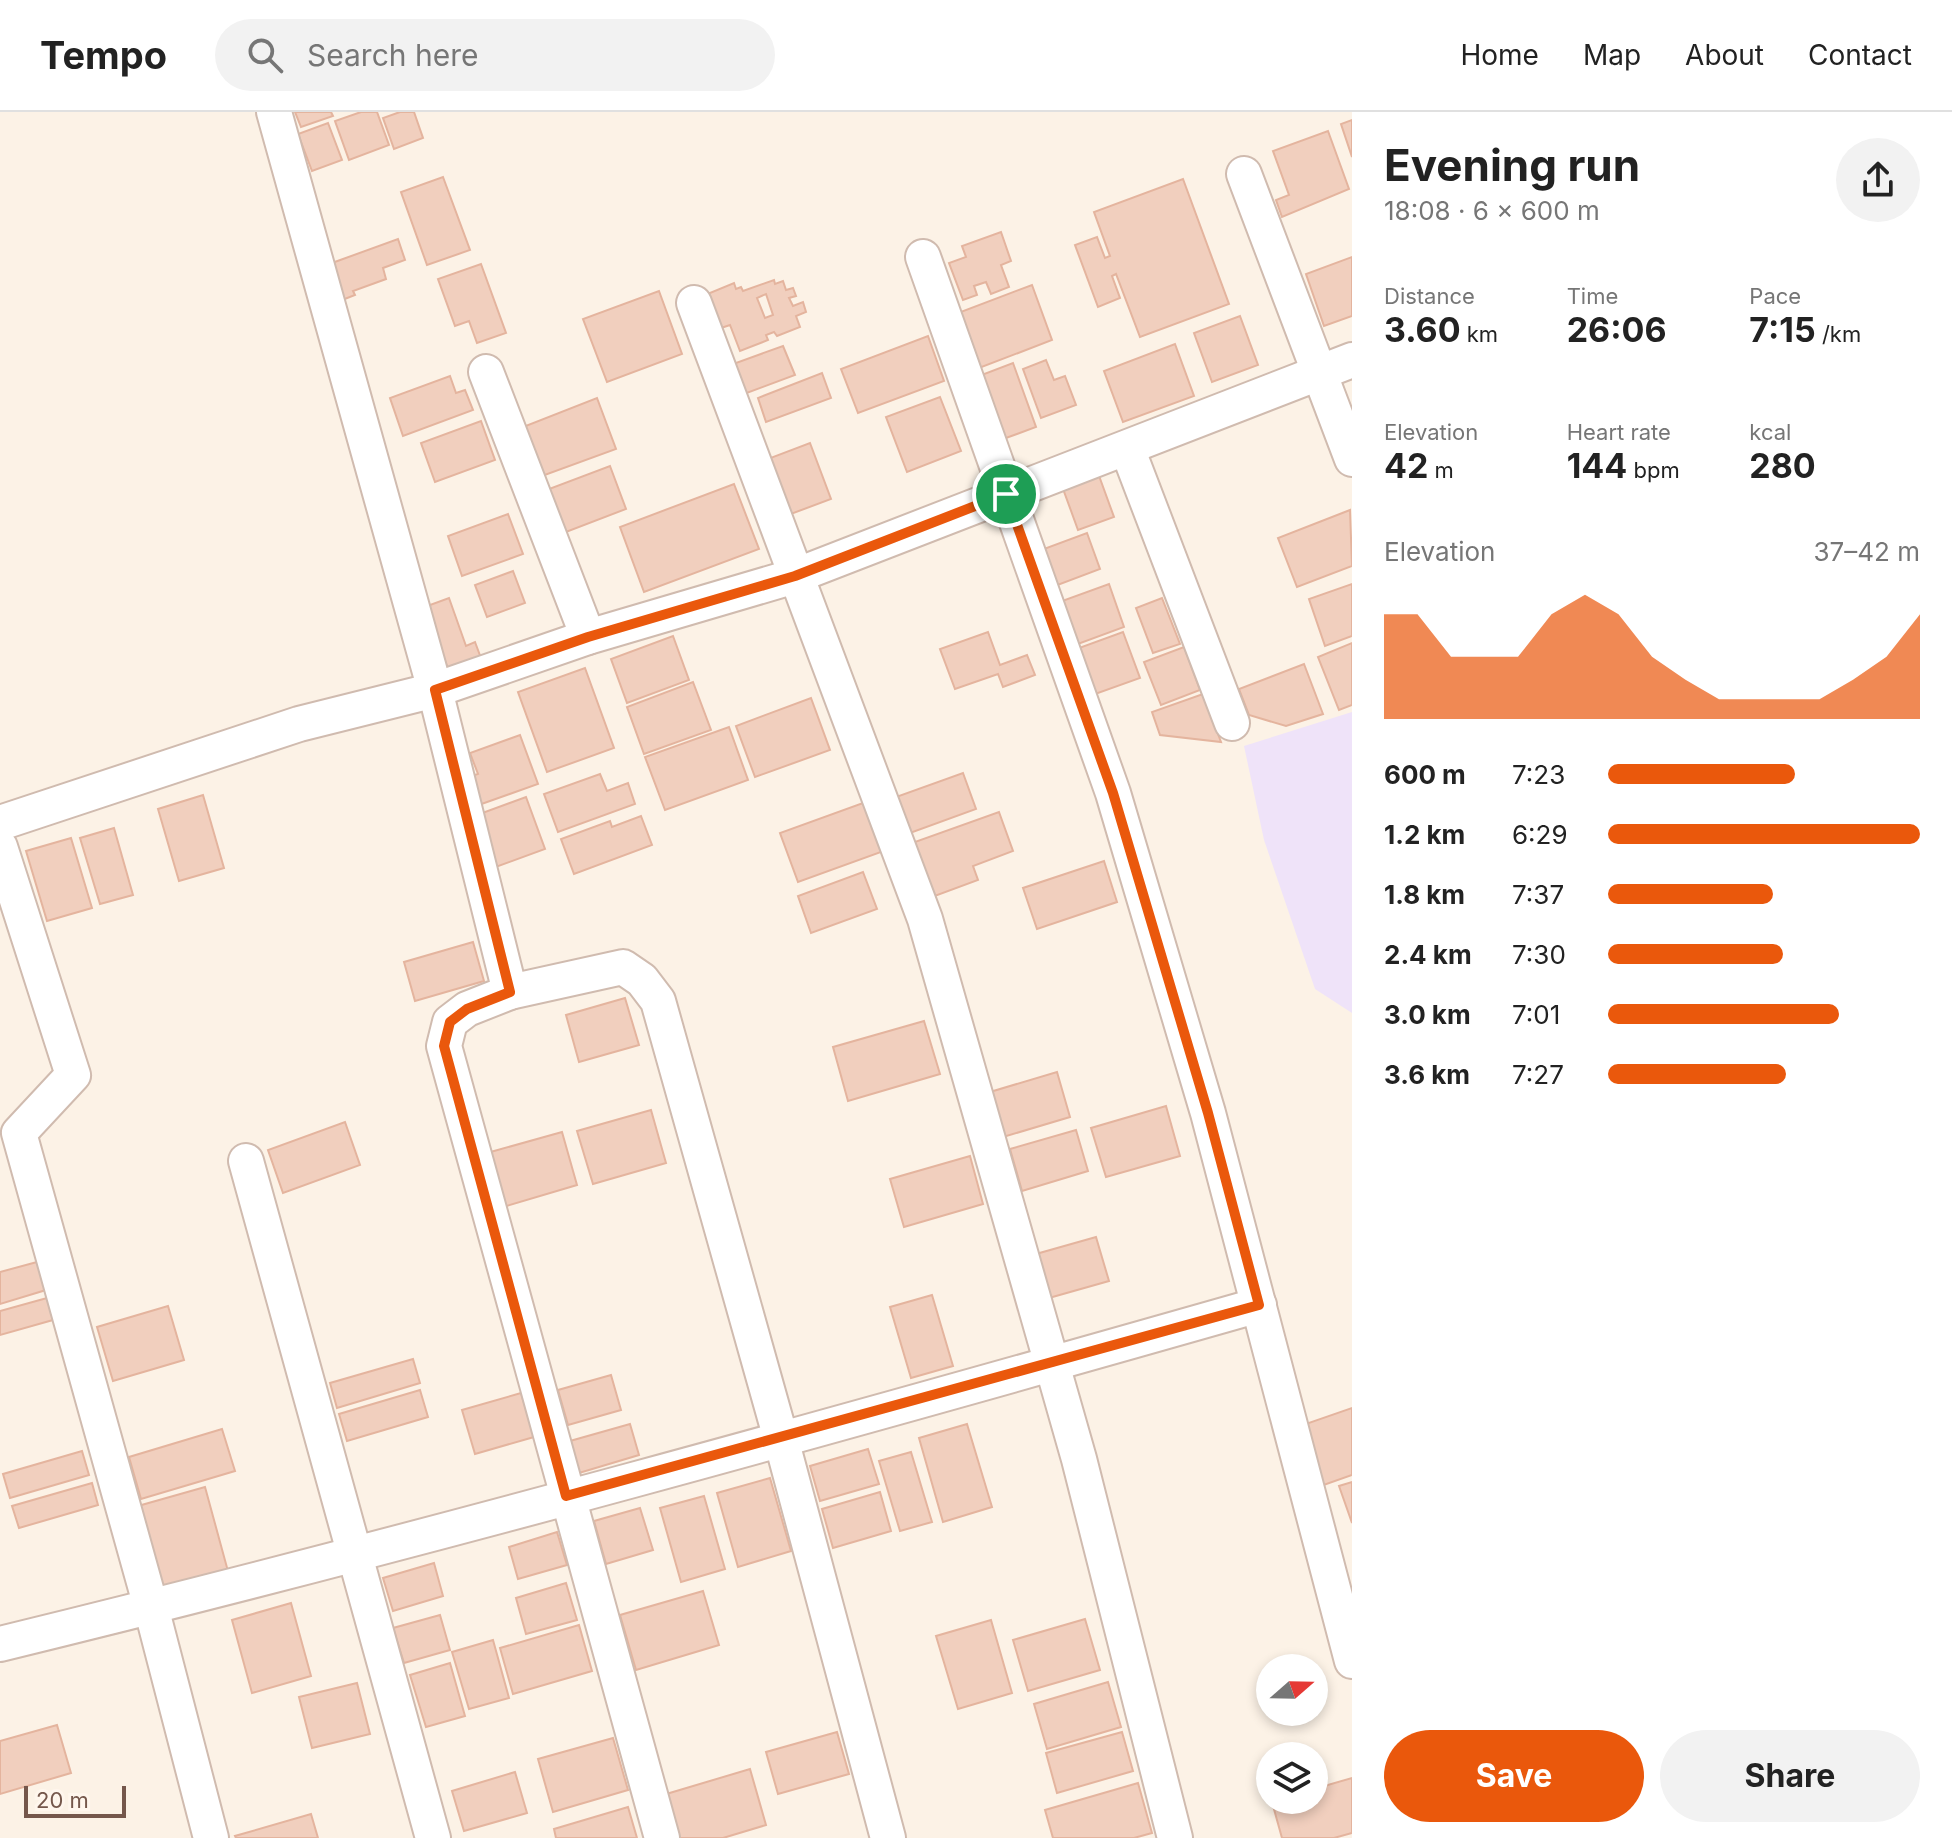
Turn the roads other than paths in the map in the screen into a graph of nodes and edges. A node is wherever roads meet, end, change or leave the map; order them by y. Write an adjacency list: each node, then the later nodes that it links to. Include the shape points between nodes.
1 (274, 112): 13 (street)
2 (1244, 174): 7 (street)
3 (923, 257): 10 (street)
4 (694, 303): 11 (street)
5 (1352, 360): 7 (street)
6 (486, 372): 12 (street)
7 (1319, 373): 8 (street); 9 (street)
8 (1127, 448): 10 (street); 14 (street)
9 (1352, 459)
10 (1006, 494): 11 (street); 19 (street, via 1113,793)
11 (795, 576): 12 (street); 20 (street, via 925,919)
12 (588, 637): 13 (street)
13 (435, 690): 15 (street, via 299,724); 17 (street)
14 (1232, 723)
15 (0, 823)
16 (0, 847): 24 (street, via 73,1075 19,1133)
17 (510, 992): 21 (street, via 623,967 658,1001); 22 (street, via 467,1009 450,1022 444,1046)
18 (246, 1161): 23 (street)
19 (1259, 1305): 20 (street); 26 (street)
20 (1052, 1364): 21 (street); 31 (street)
21 (781, 1439): 22 (street); 30 (street)
22 (566, 1496): 23 (street); 29 (street)
23 (353, 1553): 24 (street); 28 (street)
24 (151, 1607): 25 (street); 27 (street)
25 (0, 1644)
26 (1352, 1661)
27 (211, 1838)
28 (433, 1838)
29 (662, 1838)
30 (888, 1838)
31 (1175, 1838)

